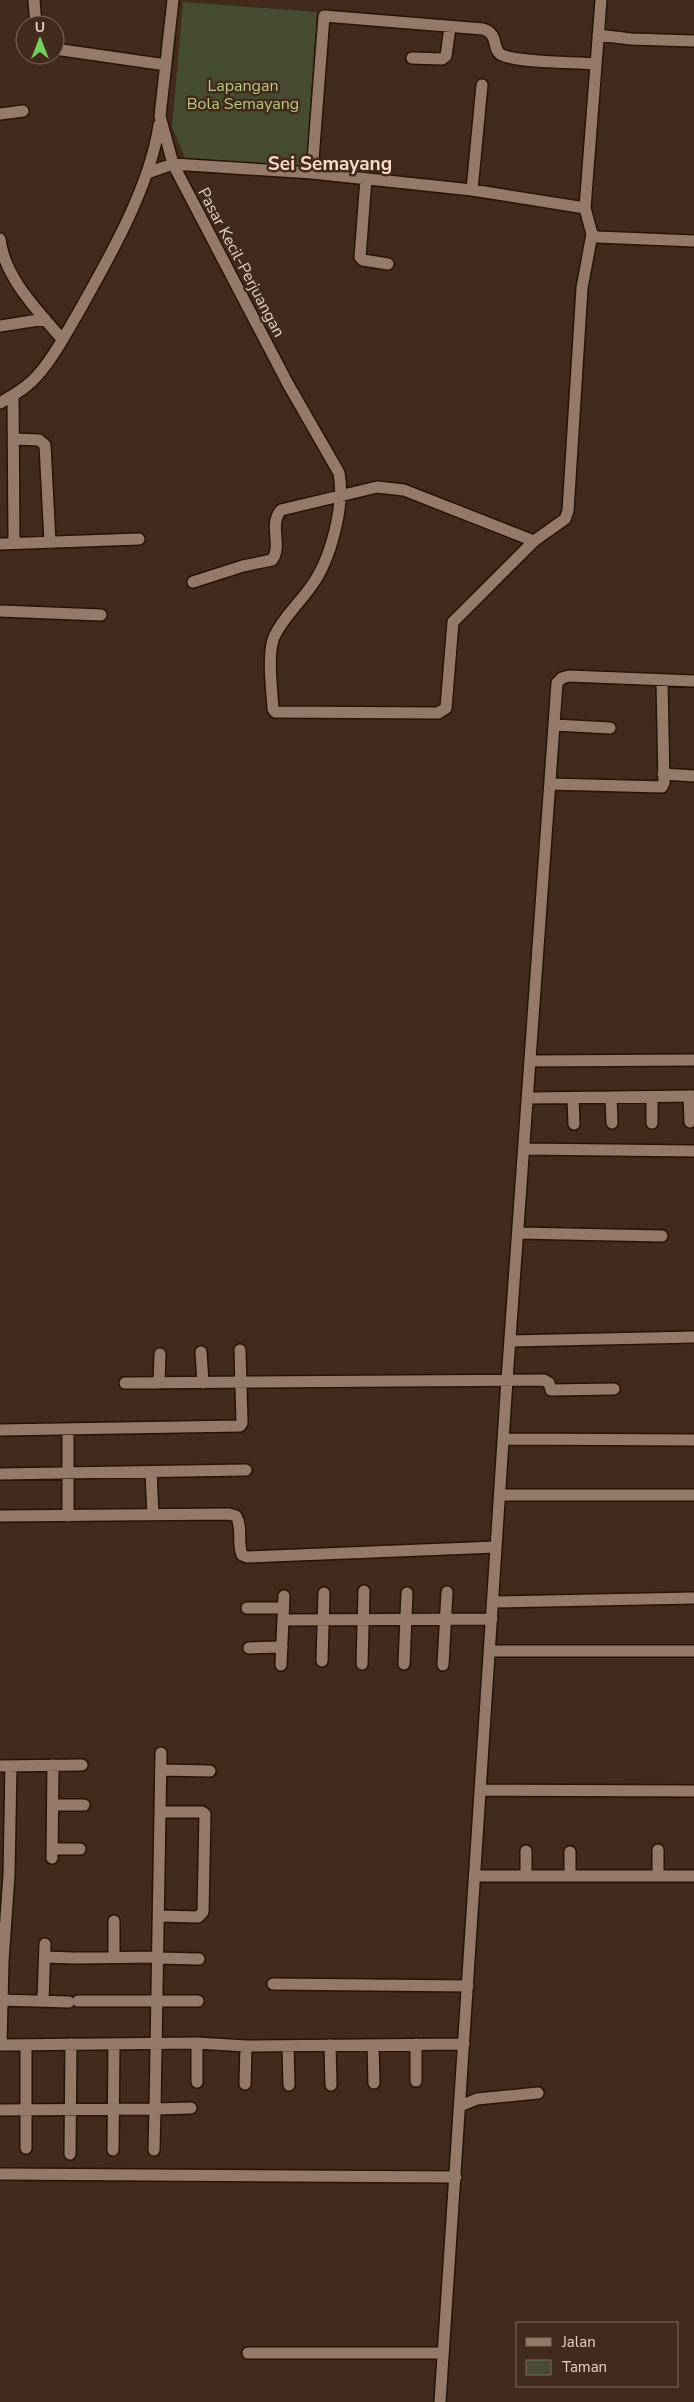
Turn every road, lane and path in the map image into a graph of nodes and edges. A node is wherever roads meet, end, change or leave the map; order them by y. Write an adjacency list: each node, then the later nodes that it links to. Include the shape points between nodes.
1 (34, 0): 4 (street)
2 (173, 0): 11 (street, Pasar Kecil-Perjuangan)
3 (601, 0): 6 (street)
4 (35, 15)
5 (450, 27): 9 (street, via 446,56 442,59); 10 (street, via 489,31 502,55); 18 (street, via 324,16)
6 (598, 35): 7 (street); 10 (street)
7 (694, 41)
8 (65, 50): 11 (street)
9 (412, 58)
10 (596, 64): 21 (street)
11 (166, 65): 15 (street, Pasar Kecil-Perjuangan)
12 (482, 85): 20 (street)
13 (23, 111): 14 (street)
14 (0, 114)
15 (160, 116): 16 (street, Pasar Kecil-Perjuangan); 17 (street)
16 (173, 164): 17 (street); 18 (street); 33 (street, Pasar Kecil-Perjuangan, via 288,384 339,473)
17 (147, 173): 29 (street, via 100,274)
18 (312, 173): 19 (street)
19 (366, 179): 20 (street); 25 (street, via 360,257)
20 (472, 190): 21 (street)
21 (585, 208): 22 (street)
22 (592, 234): 24 (street, via 597,237); 35 (street, via 582,288 568,511 565,519)
23 (0, 239): 26 (street)
24 (694, 241)
25 (388, 264)
26 (4, 266): 27 (street)
27 (44, 319): 28 (street); 29 (street)
28 (0, 326)
29 (62, 339): 30 (street, via 36,377)
30 (13, 395): 31 (street); 32 (street)
31 (0, 402)
32 (14, 439): 36 (street, via 39,440 45,445); 38 (street)
33 (341, 494): 35 (street, via 376,487 404,490); 35 (street, Pasar Kecil-Perjuangan, via 324,564 273,639 272,697 275,712 442,711 446,708 452,622); 39 (street, via 290,506 279,512 275,522 276,555 272,560)
34 (139, 539): 36 (street)
35 (534, 541)
36 (50, 542): 38 (street)
37 (0, 544): 38 (street)
38 (14, 544)
39 (192, 582)
40 (0, 611): 41 (street)
41 (101, 615)
42 (662, 680): 43 (street); 44 (street, via 562,678 557,683); 46 (street)
43 (694, 681)
44 (554, 725): 45 (street); 48 (street)
45 (610, 728)
46 (663, 774): 47 (street); 48 (street, via 662,787)
47 (694, 776)
48 (550, 784): 50 (street)
49 (694, 1060): 50 (street)
50 (530, 1061): 54 (street)
51 (692, 1096): 53 (street); 56 (street)
52 (612, 1097): 53 (street); 55 (street); 57 (street)
53 (652, 1097): 58 (street)
54 (528, 1098): 55 (street); 60 (street)
55 (573, 1098): 59 (street)
56 (690, 1122)
57 (612, 1123)
58 (652, 1123)
59 (574, 1124)
60 (524, 1149): 61 (street); 62 (street)
61 (694, 1152)
62 (518, 1233): 63 (street); 65 (street)
63 (662, 1236)
64 (694, 1337): 65 (street)
65 (510, 1341): 69 (street)
66 (240, 1350): 70 (street)
67 (202, 1352): 73 (street)
68 (160, 1354): 72 (street)
69 (507, 1380): 70 (street); 74 (street, via 544,1380 551,1390); 77 (street)
70 (241, 1382): 73 (street); 76 (street, via 240,1426)
71 (125, 1383): 72 (street)
72 (159, 1383): 73 (street)
73 (203, 1383)
74 (614, 1389)
75 (0, 1430): 76 (street)
76 (68, 1430): 81 (street)
77 (503, 1439): 78 (street); 83 (street)
78 (694, 1440)
79 (246, 1470): 80 (street)
80 (152, 1472): 81 (street); 85 (street)
81 (68, 1473): 82 (street); 87 (street)
82 (0, 1474)
83 (500, 1495): 84 (street); 88 (street)
84 (694, 1495)
85 (153, 1515): 87 (street); 88 (street, via 236,1516 240,1550 247,1556)
86 (0, 1516): 87 (street)
87 (68, 1516)
88 (496, 1547): 95 (street)
89 (364, 1592): 98 (street)
90 (447, 1592): 100 (street)
91 (408, 1593): 99 (street)
92 (324, 1594): 102 (street)
93 (284, 1596): 97 (street)
94 (694, 1598): 95 (street)
95 (493, 1602): 101 (street)
96 (247, 1608): 97 (street)
97 (283, 1614): 102 (street); 103 (street)
98 (363, 1619): 99 (street); 102 (street); 108 (street)
99 (406, 1619): 100 (street); 109 (street)
100 (445, 1619): 101 (street); 111 (street)
101 (492, 1619): 106 (street)
102 (323, 1620): 107 (street)
103 (282, 1647): 104 (street); 110 (street)
104 (249, 1648)
105 (694, 1651): 106 (street)
106 (490, 1652): 118 (street)
107 (322, 1661)
108 (362, 1664)
109 (404, 1664)
110 (282, 1665)
111 (443, 1665)
112 (161, 1753): 116 (street)
113 (53, 1765): 114 (street); 115 (street); 120 (street)
114 (82, 1765)
115 (5, 1766): 123 (street)
116 (161, 1770): 117 (street); 122 (street)
117 (210, 1771)
118 (481, 1790): 119 (street); 129 (street)
119 (694, 1791)
120 (53, 1805): 121 (street); 124 (street, via 52,1854)
121 (84, 1805)
122 (161, 1812): 134 (street); 134 (street, via 205,1814 204,1893 202,1916)
123 (5, 1828): 128 (street)
124 (80, 1849)
125 (658, 1850): 132 (street)
126 (526, 1851): 130 (street)
127 (570, 1852): 131 (street)
128 (5, 1874): 135 (street)
129 (475, 1876): 130 (street); 144 (street)
130 (526, 1876): 131 (street)
131 (570, 1876): 132 (street)
132 (658, 1876): 133 (street)
133 (694, 1876)
134 (159, 1916): 140 (street)
135 (3, 1917): 142 (street)
136 (114, 1921): 139 (street)
137 (45, 1944): 138 (street)
138 (44, 1957): 139 (street); 146 (street)
139 (114, 1957): 140 (street)
140 (159, 1958): 141 (street); 147 (street)
141 (199, 1959)
142 (1, 1960): 145 (street)
143 (274, 1984): 144 (street)
144 (468, 1986): 154 (street)
145 (1, 2000): 146 (street); 155 (street)
146 (43, 2001): 147 (street)
147 (158, 2001): 148 (street); 150 (street)
148 (198, 2001)
149 (197, 2042): 150 (street); 159 (street); 162 (street)
150 (158, 2043): 152 (street); 171 (street)
151 (71, 2044): 152 (street); 156 (street); 174 (street)
152 (114, 2044): 170 (street)
153 (416, 2044): 154 (street); 158 (street); 161 (street)
154 (464, 2044): 168 (street)
155 (0, 2045): 156 (street)
156 (26, 2045): 173 (street)
157 (330, 2045): 158 (street); 160 (street); 166 (street)
158 (373, 2045): 163 (street)
159 (246, 2046): 160 (street); 164 (street)
160 (288, 2046): 165 (street)
161 (416, 2081)
162 (198, 2082)
163 (374, 2083)
164 (245, 2084)
165 (289, 2085)
166 (330, 2085)
167 (538, 2093): 168 (street, via 477,2099)
168 (460, 2106): 180 (street)
169 (191, 2108): 171 (street)
170 (113, 2109): 171 (street); 174 (street); 176 (street)
171 (155, 2109): 177 (street)
172 (0, 2110): 173 (street)
173 (26, 2110): 174 (street); 175 (street)
174 (71, 2110): 178 (street)
175 (26, 2148)
176 (113, 2150)
177 (154, 2150)
178 (70, 2154)
179 (0, 2174): 180 (street)
180 (456, 2177): 182 (street)
181 (248, 2352): 182 (street)
182 (442, 2353): 183 (street)
183 (440, 2402)

